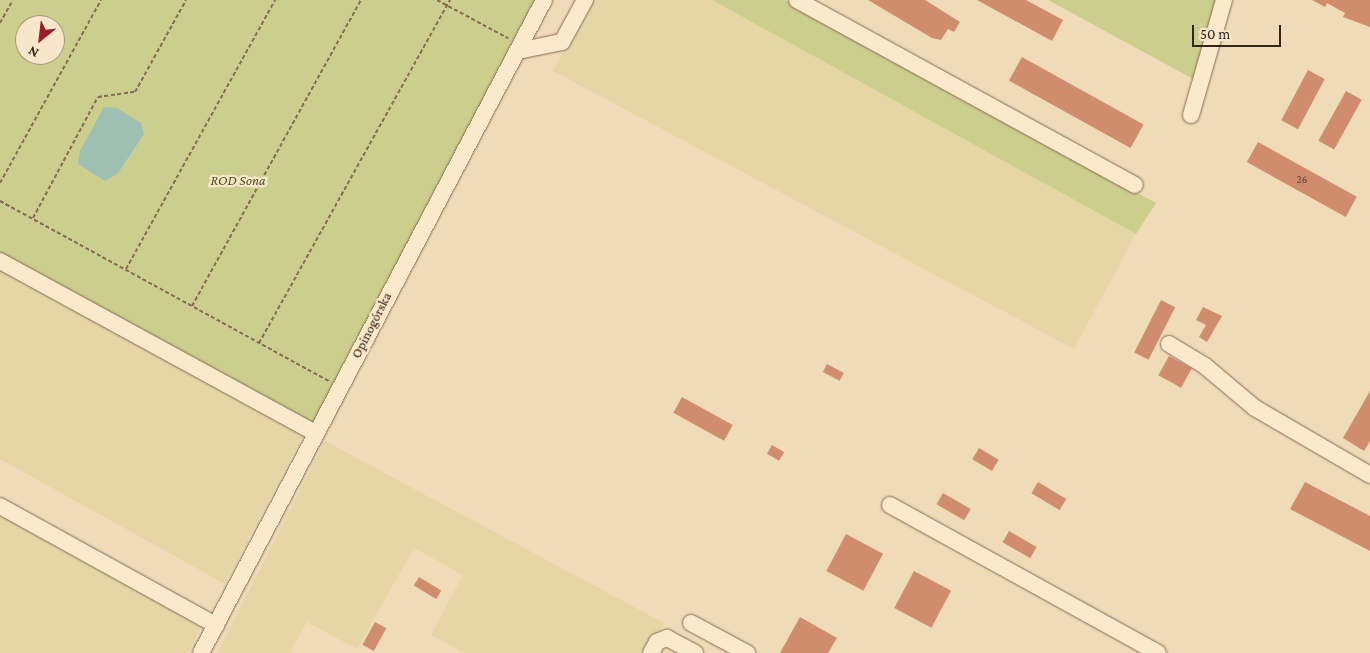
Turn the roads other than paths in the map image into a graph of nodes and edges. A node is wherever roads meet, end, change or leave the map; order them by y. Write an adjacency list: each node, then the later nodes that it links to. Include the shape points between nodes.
1 (544, 0): 5 (street, Opinogórska)
2 (586, 0): 5 (street, via 562,42)
3 (797, 0): 7 (street)
4 (1224, 0): 6 (street)
5 (519, 48): 10 (street, Opinogórska)
6 (1191, 115)
7 (1135, 185)
8 (0, 261): 10 (street)
9 (1169, 344): 11 (street, via 1205,366 1256,408)
10 (316, 434): 15 (street, Opinogórska)
11 (1370, 475)
12 (890, 505): 20 (street)
13 (0, 506): 15 (street)
14 (691, 622): 19 (street)
15 (216, 625): 16 (street, Opinogórska)
16 (201, 653)
17 (651, 653): 18 (street, via 657,642 667,638)
18 (695, 653)
19 (747, 653)
20 (1158, 653)

